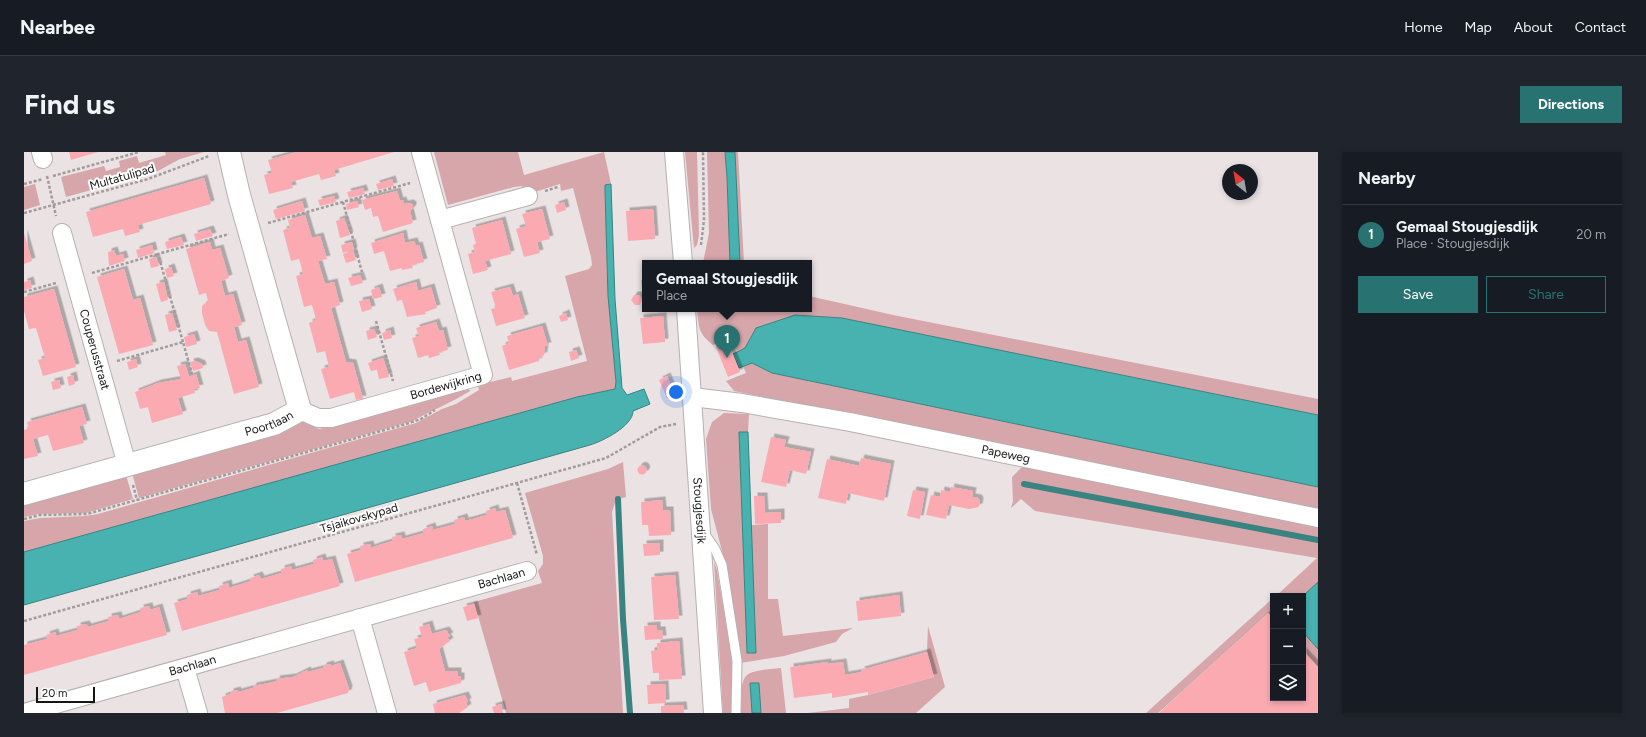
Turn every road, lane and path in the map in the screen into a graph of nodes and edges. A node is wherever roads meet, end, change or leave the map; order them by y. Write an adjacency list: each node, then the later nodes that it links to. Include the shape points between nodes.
1 (139, 152): 6 (path, Multatulipad)
2 (421, 152): 12 (street, Bordewijkring)
3 (674, 152): 15 (street)
4 (703, 152): 14 (path, via 704,232)
5 (220, 154): 10 (path, Multatulipad, via 181,165 148,179); 24 (street, Poortlaan, via 239,195)
6 (47, 177): 7 (path, Multatulipad); 10 (path)
7 (24, 184)
8 (528, 196): 12 (street)
9 (342, 202): 16 (path)
10 (53, 206): 11 (path, Multatulipad)
11 (24, 214)
12 (440, 220): 22 (street, Bordewijkring, via 484,375)
13 (62, 233): 19 (street, Couperusstraat)
14 (701, 247)
15 (683, 260)
16 (362, 272)
17 (686, 312): 21 (street, Stougjesdijk)
18 (376, 322): 22 (path)
19 (99, 365): 20 (path, via 183,342); 26 (street, Couperusstraat)
20 (192, 374)
21 (692, 397): 25 (street, Stougjesdijk); 30 (street, Papeweg, via 850,422)
22 (398, 399): 24 (street, Bordewijkring, via 331,418 318,418)
23 (438, 408): 29 (path, via 421,419 406,424 87,514)
24 (300, 410): 26 (street, Poortlaan, via 274,424)
25 (694, 423): 27 (path, Tsjaikovskypad, via 663,426 606,458); 31 (street, Stougjesdijk)
26 (127, 465): 28 (street, Poortlaan)
27 (517, 483): 32 (path, Bachlaan, via 538,560 534,569); 34 (path, Tsjaikovskypad)
28 (24, 494)
29 (24, 518)
30 (1318, 518)
31 (701, 529): 39 (street, Stougjesdijk); 40 (lane, via 715,549 722,565 736,661)
32 (527, 571): 33 (street, Bachlaan)
33 (360, 618): 35 (street, Bachlaan); 38 (street)
34 (24, 621)
35 (185, 668): 36 (street, Bachlaan); 37 (street)
36 (24, 713)
37 (198, 713)
38 (387, 713)
39 (713, 713)
40 (736, 713)

